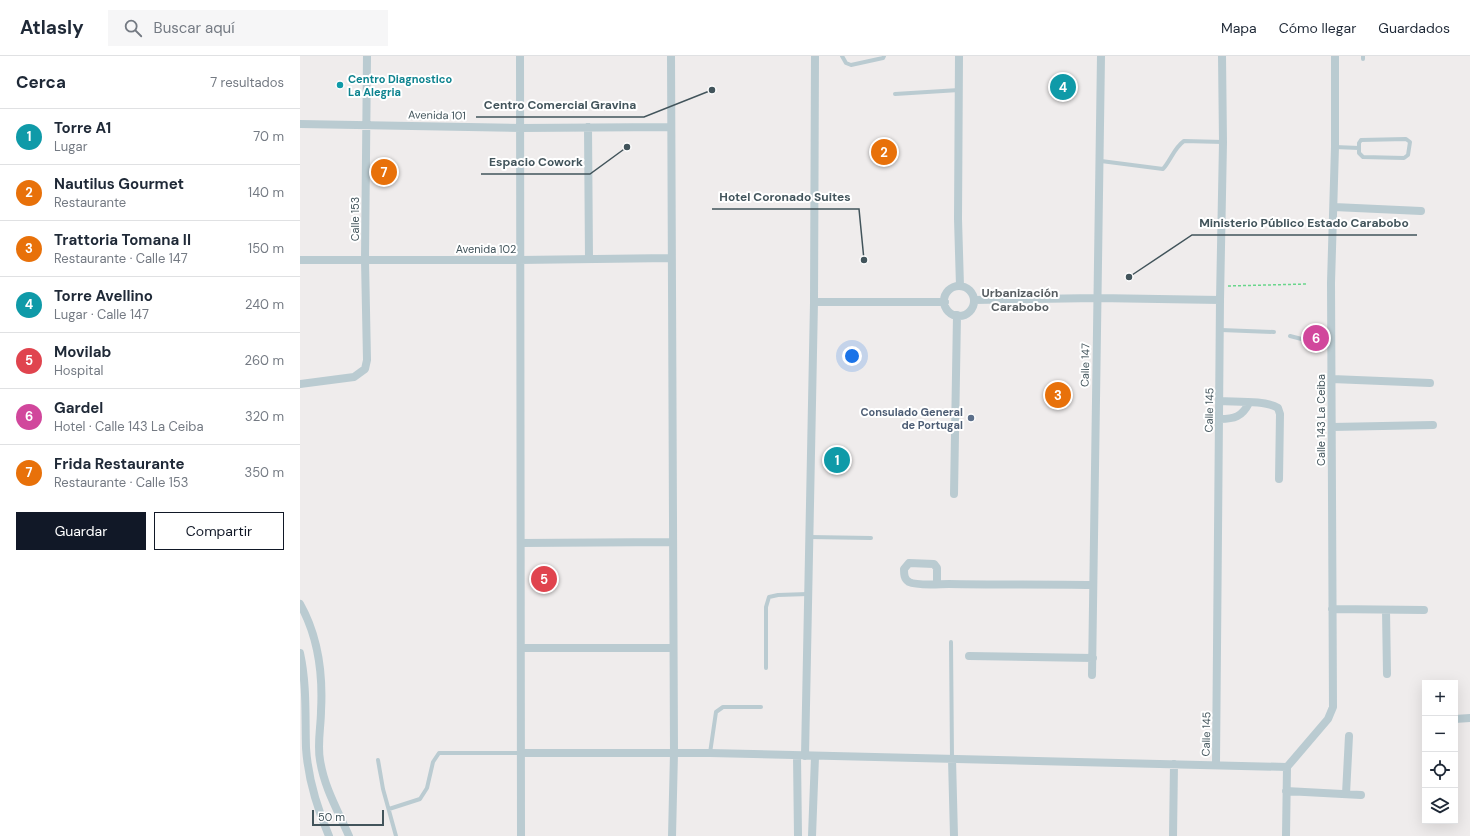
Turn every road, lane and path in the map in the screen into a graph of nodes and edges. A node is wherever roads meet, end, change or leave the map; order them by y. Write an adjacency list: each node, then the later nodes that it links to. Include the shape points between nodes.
1 (367, 56): 14 (street, Calle 153)
2 (520, 56): 17 (street)
3 (671, 56): 16 (street)
4 (815, 56): 35 (street)
5 (842, 56): 6 (lane, via 846,63 851,65)
6 (884, 56)
7 (959, 56): 11 (street)
8 (1101, 56): 21 (street, Calle 147)
9 (1222, 56): 18 (street, Calle 145)
10 (1335, 56): 19 (street, Calle 143 La Ceiba)
11 (959, 90): 12 (lane); 30 (street)
12 (895, 94)
13 (300, 124): 14 (street, Avenida 101)
14 (366, 125): 17 (street, Avenida 101); 27 (street, Calle 153)
15 (588, 127): 16 (street, Avenida 101); 17 (street, Avenida 101); 25 (street)
16 (671, 127): 24 (street)
17 (521, 128): 28 (street)
18 (1223, 142): 21 (lane, via 1184,141 1177,146 1163,169); 31 (street, Calle 145)
19 (1335, 147): 20 (lane); 22 (street, Calle 143 La Ceiba)
20 (1359, 148): 20 (lane, via 1361,140 1406,139 1410,142 1408,155 1404,158 1363,157 1359,153)
21 (1101, 161): 32 (street, Calle 147)
22 (1334, 207): 23 (street); 41 (street, Calle 143 La Ceiba)
23 (1421, 211)
24 (671, 258): 25 (street, Avenida 102); 54 (street)
25 (589, 259): 28 (street, Avenida 102)
26 (300, 260): 27 (street, Avenida 102)
27 (365, 260): 28 (street, Avenida 102); 44 (street, Calle 153, via 364,368 354,377)
28 (520, 260): 55 (street)
29 (1306, 284): 31 (path)
30 (960, 286): 33 (street, via 971,292); 36 (street, via 949,290)
31 (1220, 286): 34 (street, Calle 145)
32 (1097, 298): 33 (street); 34 (street); 57 (street, Calle 147)
33 (974, 300): 37 (street, via 969,312)
34 (1220, 300): 38 (street, Calle 145)
35 (814, 302): 36 (street); 52 (street)
36 (945, 302): 37 (street, via 947,309)
37 (957, 315): 51 (street)
38 (1221, 330): 39 (lane); 45 (street, Calle 145)
39 (1274, 332)
40 (1290, 336): 41 (lane, via 1317,343)
41 (1332, 341): 42 (street, Calle 143 La Ceiba)
42 (1332, 379): 43 (street); 49 (street, Calle 143 La Ceiba)
43 (1430, 383)
44 (300, 384)
45 (1220, 401): 46 (street); 47 (street, Calle 145)
46 (1249, 403): 47 (street, via 1238,417); 50 (street, via 1271,405 1280,411)
47 (1220, 419): 84 (street, Calle 145)
48 (1433, 425): 49 (street)
49 (1332, 427): 60 (street, Calle 143 La Ceiba)
50 (1279, 479)
51 (954, 494)
52 (809, 537): 53 (lane); 58 (street)
53 (871, 538)
54 (673, 542): 55 (street); 65 (street)
55 (520, 543): 64 (street)
56 (937, 584): 57 (street)
57 (1094, 585): 68 (street, Calle 147)
58 (808, 594): 69 (lane, via 769,597 766,607); 79 (street)
59 (300, 604): 91 (street, via 311,630 320,666 322,706 319,757 324,781)
60 (1332, 609): 61 (street); 85 (street, Calle 143 La Ceiba, via 1333,708 1328,719)
61 (1386, 610): 62 (street); 70 (street)
62 (1424, 610)
63 (951, 642): 82 (lane)
64 (521, 648): 65 (street); 76 (street)
65 (673, 648): 77 (street)
66 (300, 653): 90 (street, via 304,671 306,748 311,781)
67 (970, 656): 68 (street)
68 (1093, 658): 71 (street, Calle 147)
69 (766, 668)
70 (1387, 674)
71 (1092, 675)
72 (761, 708): 78 (lane, via 723,707 716,712)
73 (1470, 718): 74 (street)
74 (1458, 719)
75 (1349, 736): 87 (street)
76 (520, 753): 77 (street); 89 (lane, via 439,753 433,762 427,788 420,799); 93 (street)
77 (674, 753): 78 (street); 94 (street)
78 (710, 753): 79 (street)
79 (801, 756): 80 (street); 95 (street)
80 (815, 757): 82 (street); 96 (street)
81 (378, 760): 89 (lane)
82 (952, 760): 83 (street); 97 (street)
83 (1174, 764): 84 (street); 98 (street)
84 (1216, 764): 85 (street)
85 (1286, 767): 86 (street)
86 (1286, 791): 87 (street); 99 (street)
87 (1346, 794): 88 (street)
88 (1361, 794)
89 (389, 809): 92 (lane)
90 (329, 836)
91 (349, 836)
92 (396, 836)
93 (521, 836)
94 (672, 836)
95 (798, 836)
96 (812, 836)
97 (954, 836)
98 (1173, 836)
99 (1286, 836)

